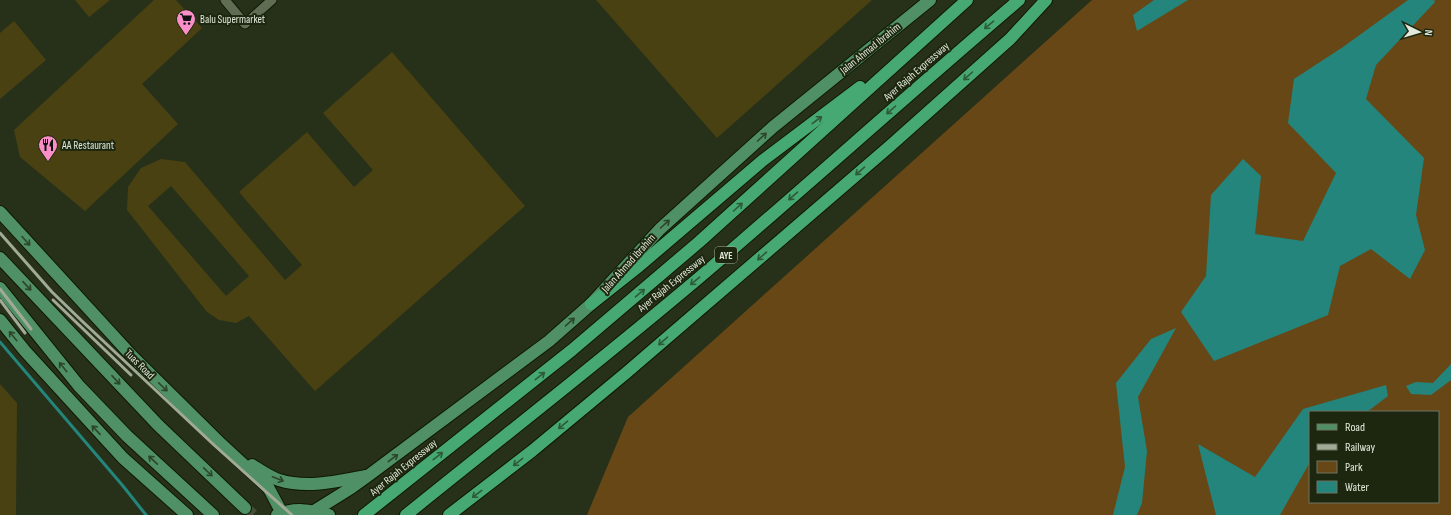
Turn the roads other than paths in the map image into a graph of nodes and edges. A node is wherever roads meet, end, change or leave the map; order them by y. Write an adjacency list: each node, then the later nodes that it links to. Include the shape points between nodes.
1 (225, 0): 2 (street, via 245,24)
2 (272, 0)
3 (930, 0): 11 (main road, Jalan Ahmad Ibrahim, one-way to 3, via 660,229 755,143)
4 (967, 0): 7 (highway, Ayer Rajah Expressway / AYE)
5 (1019, 0): 22 (highway, Ayer Rajah Expressway / AYE, one-way to 22, via 720,260)
6 (1046, 0): 23 (highway, one-way to 23, via 1010,40 890,146 626,373 532,451)
7 (923, 39): 11 (highway, one-way to 7, via 762,161); 21 (highway, Ayer Rajah Expressway / AYE, one-way to 7, via 572,350 693,247)
8 (0, 212): 13 (main road, Tuas Road, one-way to 13, via 131,355)
9 (0, 258): 15 (main road, one-way to 15, via 158,425)
10 (0, 288): 19 (main road, one-way to 10, via 126,436 79,386)
11 (591, 304): 14 (main road, Jalan Ahmad Ibrahim, one-way to 11, via 549,341)
12 (0, 320): 18 (main road, one-way to 12, via 123,458)
13 (221, 444): 14 (main road, one-way to 14, via 278,480 300,485); 17 (main road, Tuas Road, via 268,487)
14 (369, 475): 16 (main road, Jalan Ahmad Ibrahim)
15 (245, 508)
16 (313, 513): 17 (main road, via 298,510); 20 (main road)
17 (281, 514)
18 (187, 515)
19 (213, 515)
20 (329, 515)
21 (364, 515)
22 (406, 515)
23 (449, 515)

